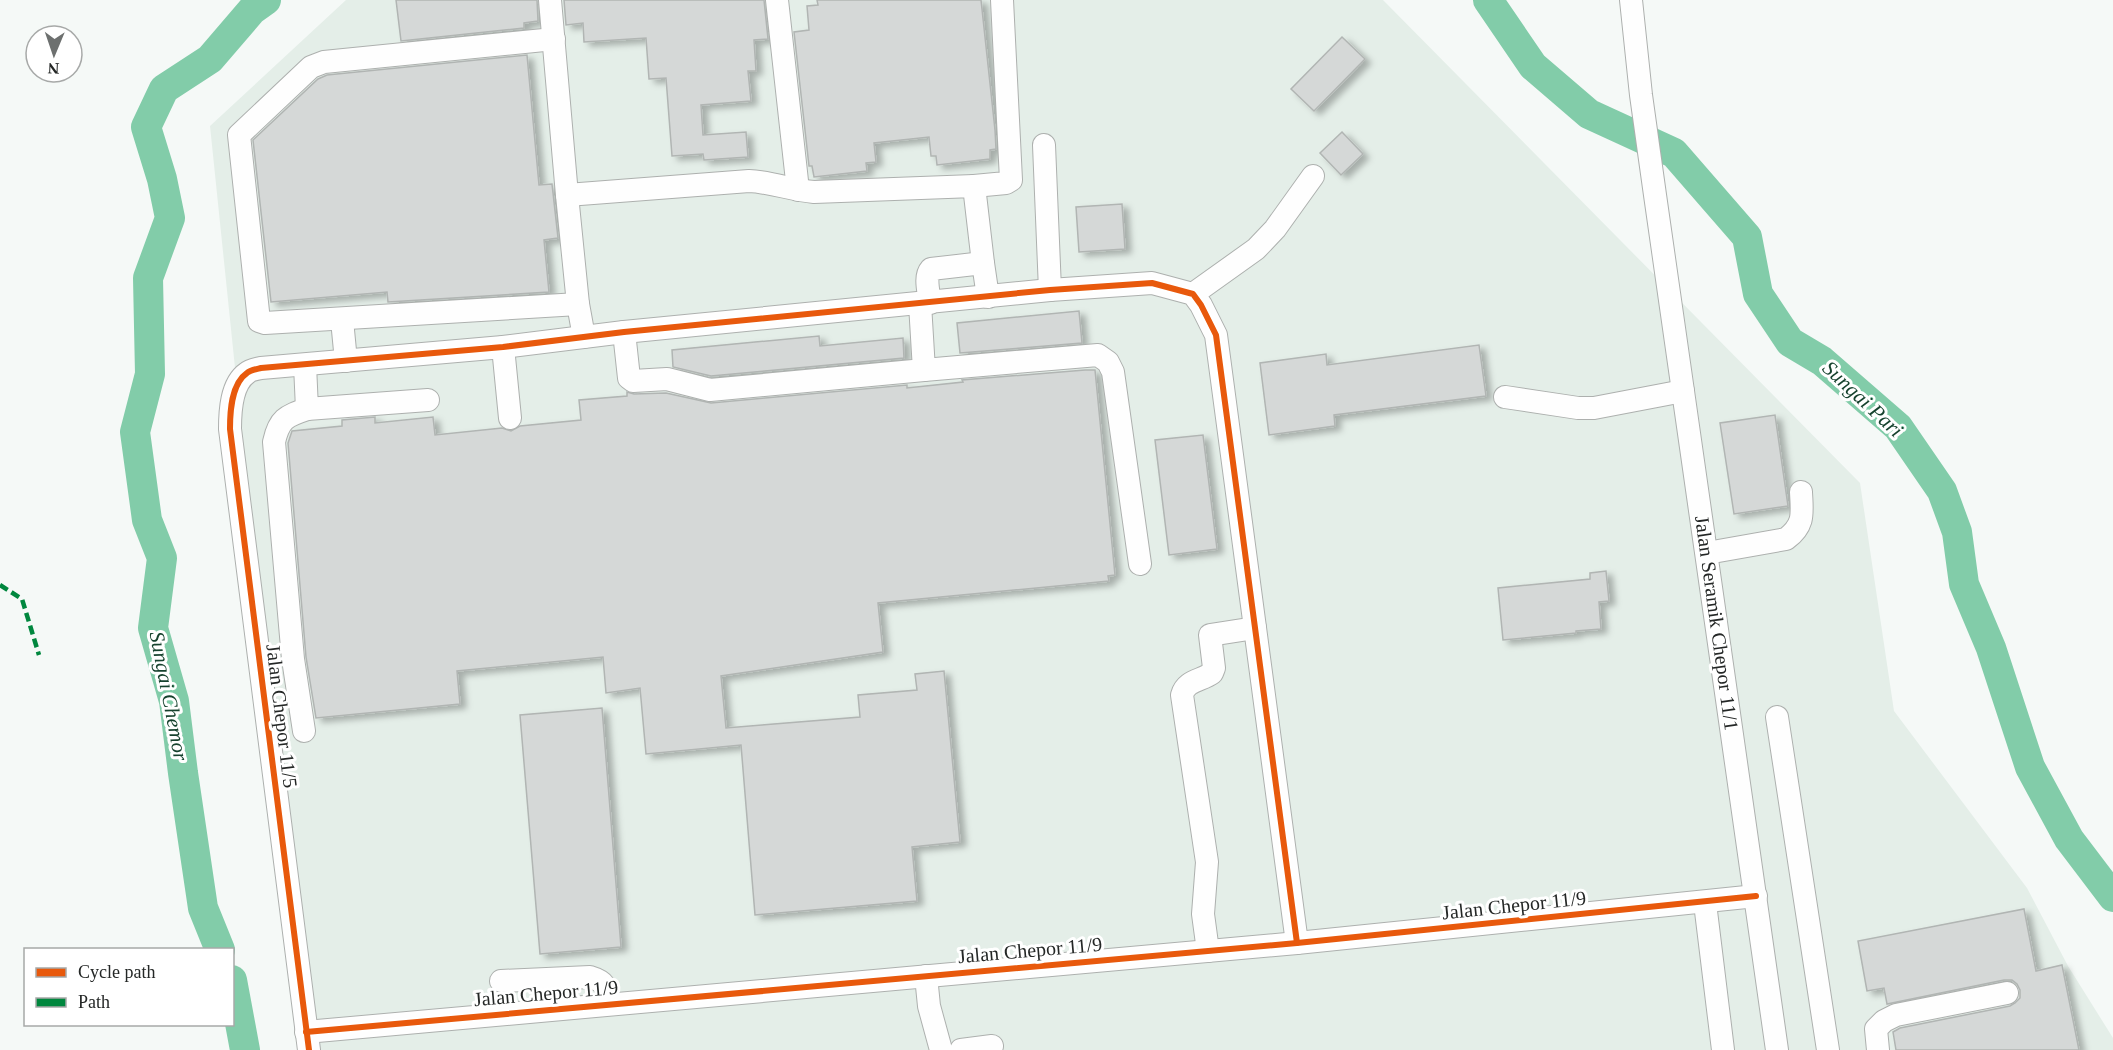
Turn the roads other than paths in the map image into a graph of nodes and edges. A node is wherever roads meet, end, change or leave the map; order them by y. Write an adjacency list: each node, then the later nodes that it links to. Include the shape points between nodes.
1 (550, 0): 5 (street)
2 (777, 0): 9 (street)
3 (1002, 0): 8 (street, via 1011,180)
4 (1631, 0): 24 (street, Jalan Seramik Chepor 11/1)
5 (554, 39): 10 (street); 17 (street, via 324,62 310,67 238,135 259,321)
6 (1044, 146): 12 (street)
7 (1313, 176): 13 (street, via 1256,249)
8 (974, 186): 9 (street); 11 (street)
9 (798, 190): 10 (street, via 748,181)
10 (567, 195): 15 (street)
11 (983, 263): 14 (street); 16 (street, via 931,269)
12 (1050, 290): 13 (street, via 1152,283); 14 (street)
13 (1193, 294): 32 (street, via 1215,334)
14 (987, 297): 16 (street)
15 (578, 304): 17 (street); 19 (street)
16 (925, 304): 18 (street); 23 (street)
17 (342, 320): 21 (street)
18 (624, 332): 19 (street); 23 (street, via 629,378 633,381 667,379 710,390)
19 (585, 337): 20 (street)
20 (502, 347): 21 (street); 28 (street)
21 (346, 361): 22 (street)
22 (305, 365): 27 (street); 43 (street, Jalan Chepor 11/5, via 246,373 231,401 230,429)
23 (924, 370): 31 (street, via 1098,355 1108,362 1113,372)
24 (1683, 391): 25 (street, via 1594,408); 30 (street, Jalan Seramik Chepor 11/1)
25 (1505, 397)
26 (428, 400): 27 (street)
27 (307, 409): 34 (street, via 282,421 274,442 293,658)
28 (510, 418)
29 (1801, 492): 30 (street, via 1801,520 1796,531 1785,539)
30 (1707, 553): 35 (street, Jalan Seramik Chepor 11/1)
31 (1140, 564)
32 (1255, 628): 37 (street); 38 (street, via 1210,635 1212,673 1189,683 1182,695 1207,862 1203,914)
33 (1777, 717): 49 (street)
34 (304, 731)
35 (1756, 896): 36 (street, Jalan Chepor 11/9); 48 (street, Jalan Seramik Chepor 11/1)
36 (1705, 903): 37 (street, Jalan Chepor 11/9); 47 (street)
37 (1297, 943): 38 (street, Jalan Chepor 11/9)
38 (1208, 951): 39 (street, Jalan Chepor 11/9)
39 (926, 976): 42 (street, Jalan Chepor 11/9); 45 (street, via 929,1006)
40 (501, 981): 42 (street, via 590,977 607,988)
41 (2007, 993): 50 (street, via 1896,1015 1876,1029)
42 (608, 1004): 43 (street, Jalan Chepor 11/9)
43 (307, 1041)
44 (992, 1046): 46 (street)
45 (941, 1050)
46 (961, 1050)
47 (1723, 1050)
48 (1777, 1050)
49 (1828, 1050)
50 (1878, 1050)

